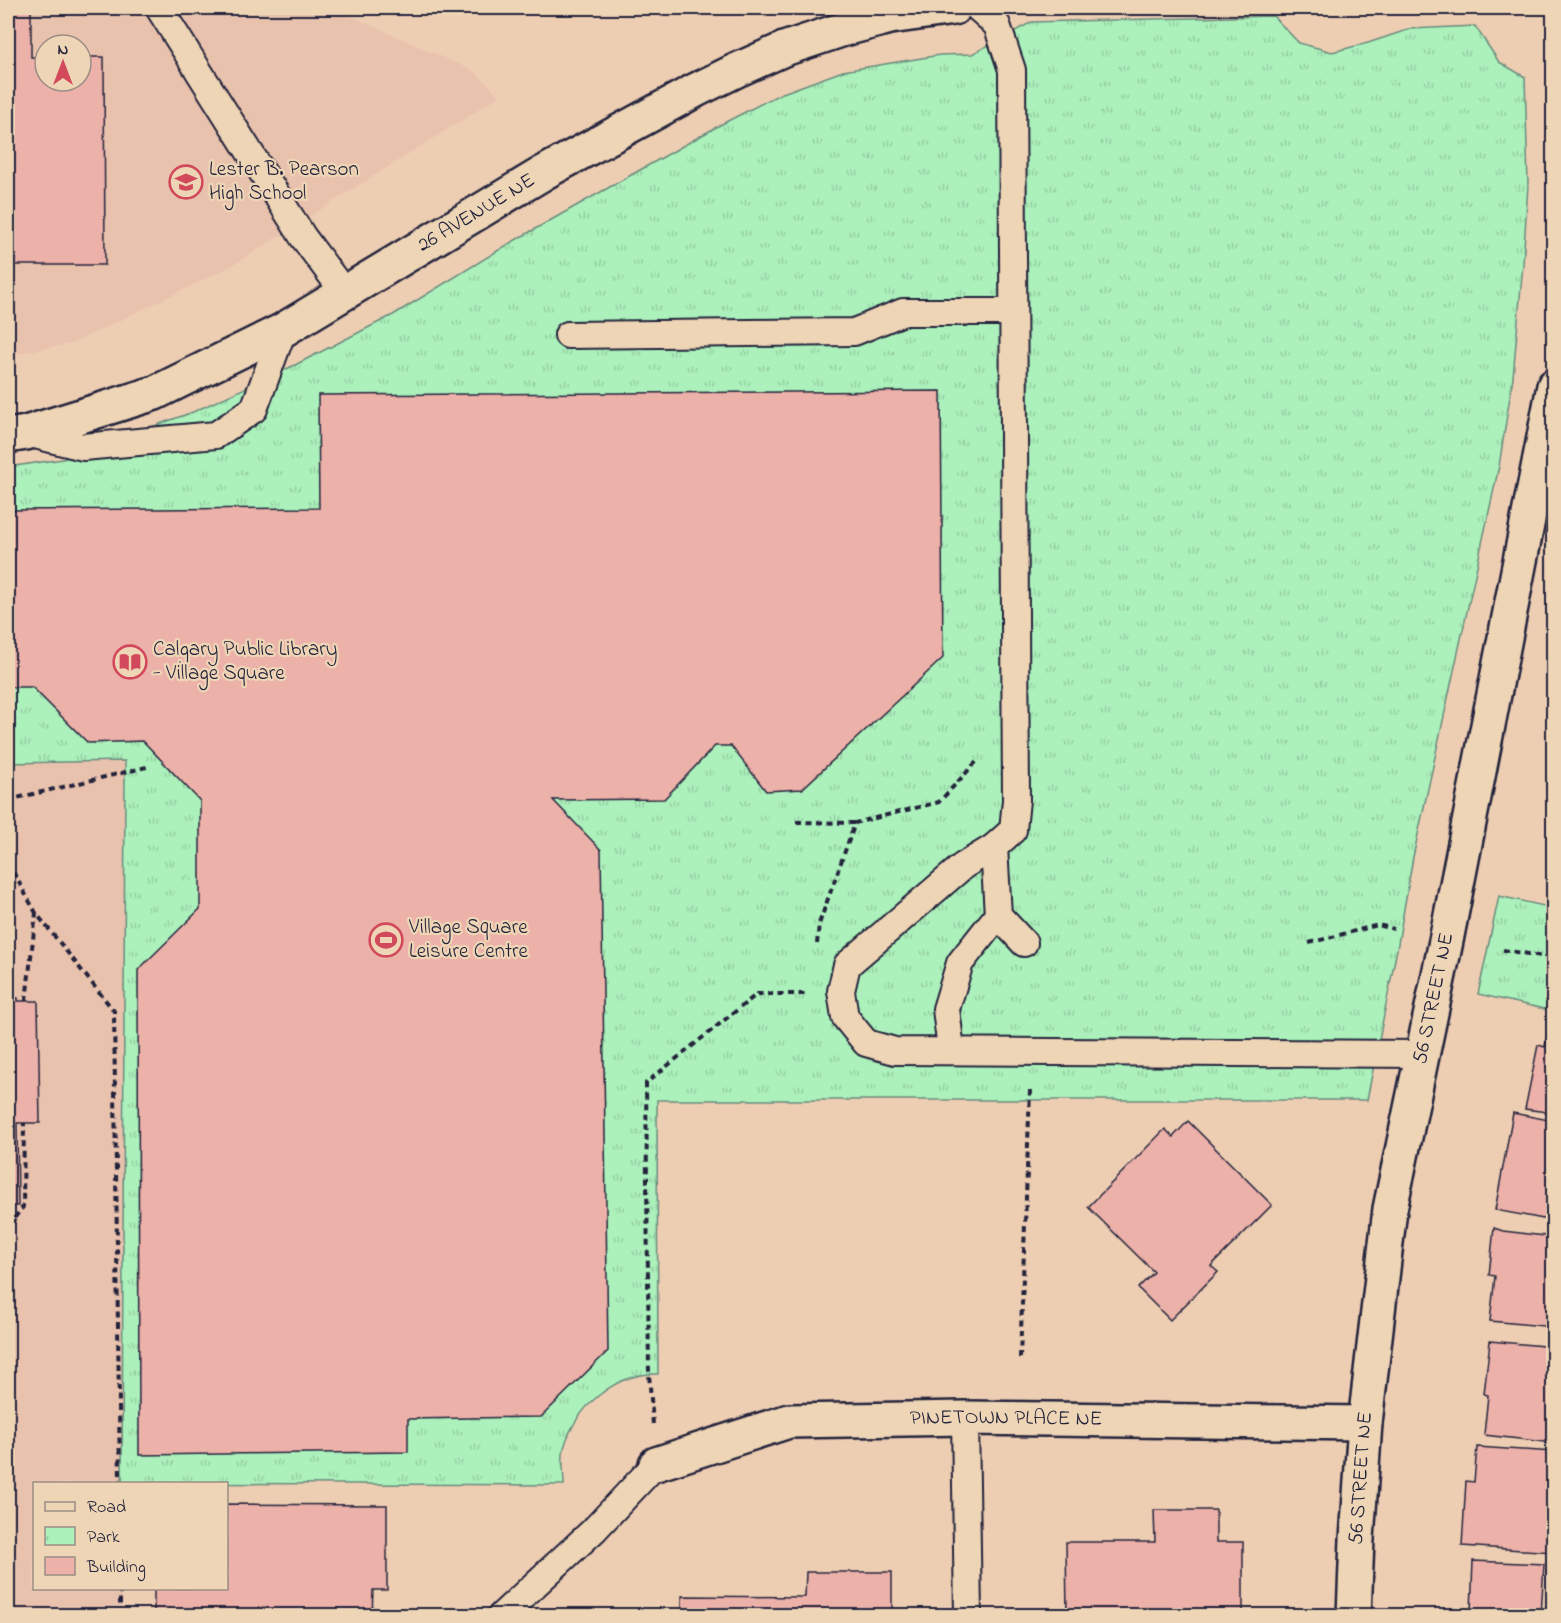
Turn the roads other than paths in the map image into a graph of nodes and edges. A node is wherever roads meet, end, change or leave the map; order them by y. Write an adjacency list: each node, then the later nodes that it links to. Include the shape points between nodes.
1 (159, 8): 4 (lane, via 303,237)
2 (954, 8): 4 (street, 26 AVENUE NE, via 890,17 841,30 737,70 545,172)
3 (978, 8): 5 (lane, via 997,25 1011,70)
4 (344, 292): 6 (street, 26 AVENUE NE)
5 (1012, 312): 7 (lane, via 903,312 854,332); 10 (lane, via 1016,800 1013,830)
6 (284, 330): 9 (street, 26 AVENUE NE, via 156,393); 9 (lane, via 254,409 216,435 83,447)
7 (568, 335)
8 (1554, 386): 14 (street, 56 STREET NE)
9 (17, 435)
10 (994, 847): 11 (lane); 13 (lane, via 963,866 847,965 841,992 845,1017 866,1043 895,1051)
11 (998, 915): 12 (lane); 13 (lane, via 960,963 946,1009)
12 (1024, 943)
13 (951, 1050): 14 (lane)
14 (1422, 1054): 16 (street, 56 STREET NE, via 1390,1209)
15 (965, 1418): 16 (street, PINETOWN PLACE NE); 17 (street, PINETOWN PLACE NE, via 789,1421); 19 (lane)
16 (1365, 1423): 20 (street, 56 STREET NE)
17 (656, 1464): 18 (lane, via 594,1530)
18 (501, 1616)
19 (968, 1616)
20 (1354, 1616)

